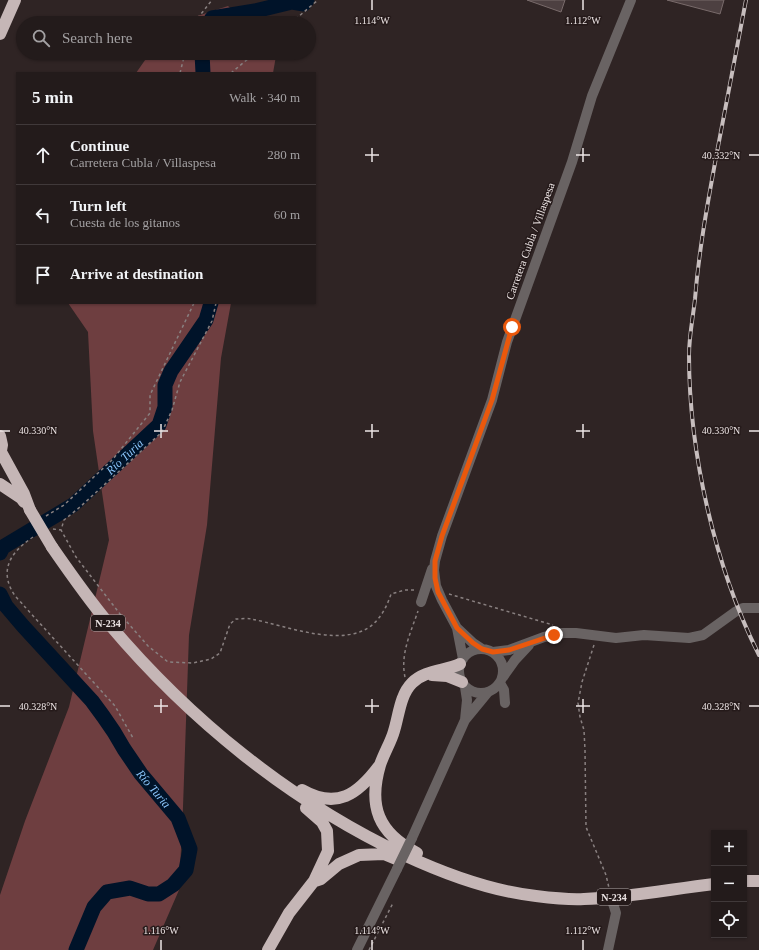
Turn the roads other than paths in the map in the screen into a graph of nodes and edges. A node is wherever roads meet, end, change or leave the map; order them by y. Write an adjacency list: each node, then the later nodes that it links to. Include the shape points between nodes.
1 (15, 0): 3 (highway)
2 (630, 0): 8 (street, Carretera Cubla / Villaspesa, via 592,96 572,162 507,342 492,400)
3 (0, 34)
4 (0, 436): 5 (highway, N-234)
5 (1, 454): 7 (highway, N-234, via 24,494)
6 (0, 484): 7 (highway, N-234, via 21,498)
7 (30, 510): 22 (highway, N-234, bridge, via 84,592 139,658 172,692)
8 (435, 561): 9 (street); 11 (street, Carretera Cubla / Villaspesa, via 438,592)
9 (422, 602)
10 (759, 608): 12 (street, via 743,608 703,635 689,638 644,635 616,638 563,633 544,637)
11 (457, 628): 13 (street, Carretera Cubla / Villaspesa); 15 (street, Carretera Cubla / Villaspesa)
12 (532, 643): 14 (street); 17 (street, via 515,660)
13 (482, 649): 14 (street); 15 (street, via 471,651)
14 (493, 652): 17 (street, via 503,665)
15 (462, 661): 16 (highway); 18 (street, via 459,672)
16 (427, 674): 18 (highway, via 447,676); 23 (highway, via 417,679 404,696 395,730)
17 (502, 680): 19 (street, via 494,690); 20 (street)
18 (464, 684): 19 (street, via 474,692); 21 (street, via 467,700)
19 (488, 692): 21 (street)
20 (505, 703)
21 (465, 720): 33 (street, bridge, via 412,838)
22 (240, 753): 23 (highway, via 305,792 329,799 356,792); 24 (highway, N-234)
23 (381, 763): 29 (highway, via 375,798 387,832 412,851 479,879)
24 (270, 775): 27 (highway, via 315,814 327,831 328,851); 29 (highway, N-234, via 321,810 372,840 426,865)
25 (759, 880): 26 (highway)
26 (747, 881)
27 (314, 882): 30 (highway, via 352,857 384,854 424,871 481,890); 32 (highway, via 289,913)
28 (711, 884): 31 (highway, N-234)
29 (494, 888): 30 (highway, N-234)
30 (514, 893): 31 (highway, N-234, via 569,899)
31 (611, 897): 34 (street, via 616,913)
32 (268, 950)
33 (357, 950)
34 (608, 950)

